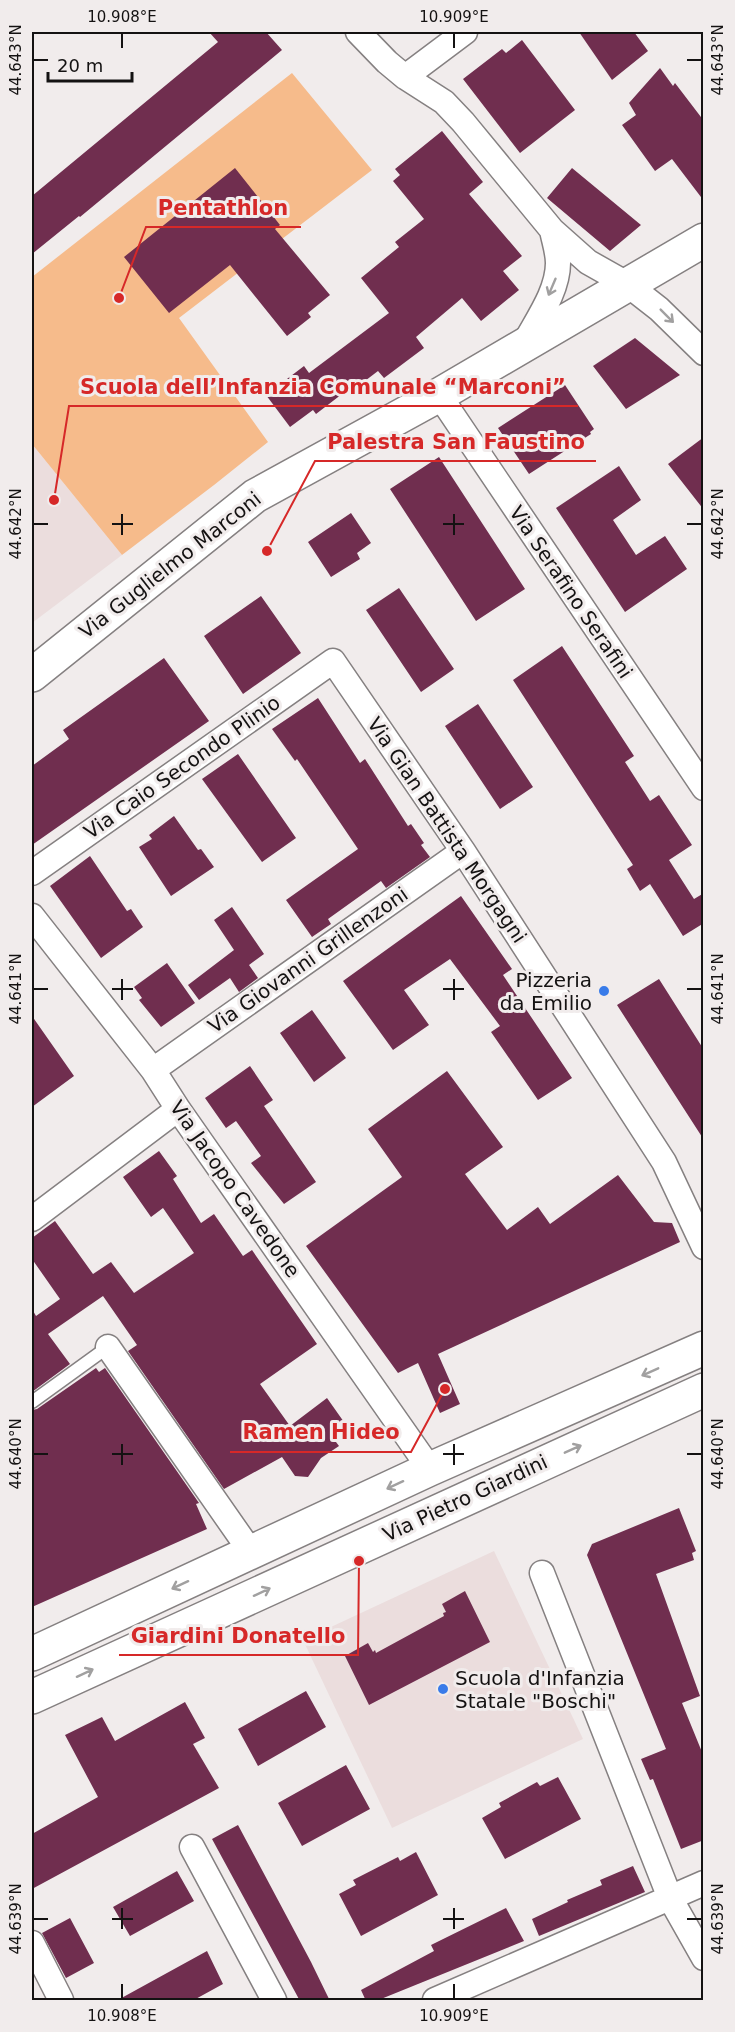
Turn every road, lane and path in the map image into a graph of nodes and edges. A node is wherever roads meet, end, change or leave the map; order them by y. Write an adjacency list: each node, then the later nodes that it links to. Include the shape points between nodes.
1 (358, 32): 3 (street)
2 (465, 32): 3 (street)
3 (405, 77): 4 (street, via 444,102)
4 (552, 230): 6 (street, via 588,262); 7 (street, one-way to 7, via 558,259 556,278)
5 (704, 240): 6 (street, Via Guglielmo Marconi)
6 (627, 284): 7 (street, Via Guglielmo Marconi); 8 (street, one-way to 8)
7 (523, 346): 9 (street, Via Guglielmo Marconi)
8 (704, 353)
9 (439, 395): 11 (street, Via Guglielmo Marconi, via 255,496); 12 (street, Via Serafino Serafini)
10 (333, 662): 13 (street, Via Gian Battista Morgagni); 14 (street, Via Caio Secondo Plinio)
11 (32, 675)
12 (704, 788)
13 (463, 851): 16 (street, Via Giovanni Grillenzoni); 19 (street, Via Gian Battista Morgagni, via 664,1162)
14 (32, 873)
15 (32, 916): 16 (street, Via Jacopo Cavedone)
16 (153, 1070): 17 (street, Via Jacopo Cavedone)
17 (178, 1109): 18 (street); 24 (street, Via Jacopo Cavedone)
18 (32, 1220)
19 (704, 1247)
20 (108, 1347): 23 (lane); 25 (street)
21 (704, 1348): 24 (street, Via Pietro Giardini, one-way to 24)
22 (704, 1390): 28 (street, Via Pietro Giardini, one-way to 22)
23 (32, 1402)
24 (430, 1469): 25 (street, Via Pietro Giardini, one-way to 25)
25 (251, 1552): 27 (street, Via Pietro Giardini, one-way to 27)
26 (542, 1573): 31 (street)
27 (32, 1654)
28 (32, 1697)
29 (192, 1847): 35 (street)
30 (704, 1883): 31 (street)
31 (670, 1898): 33 (street); 36 (street)
32 (32, 1943): 34 (street)
33 (704, 1958)
34 (61, 2001)
35 (274, 2001)
36 (435, 2001)

